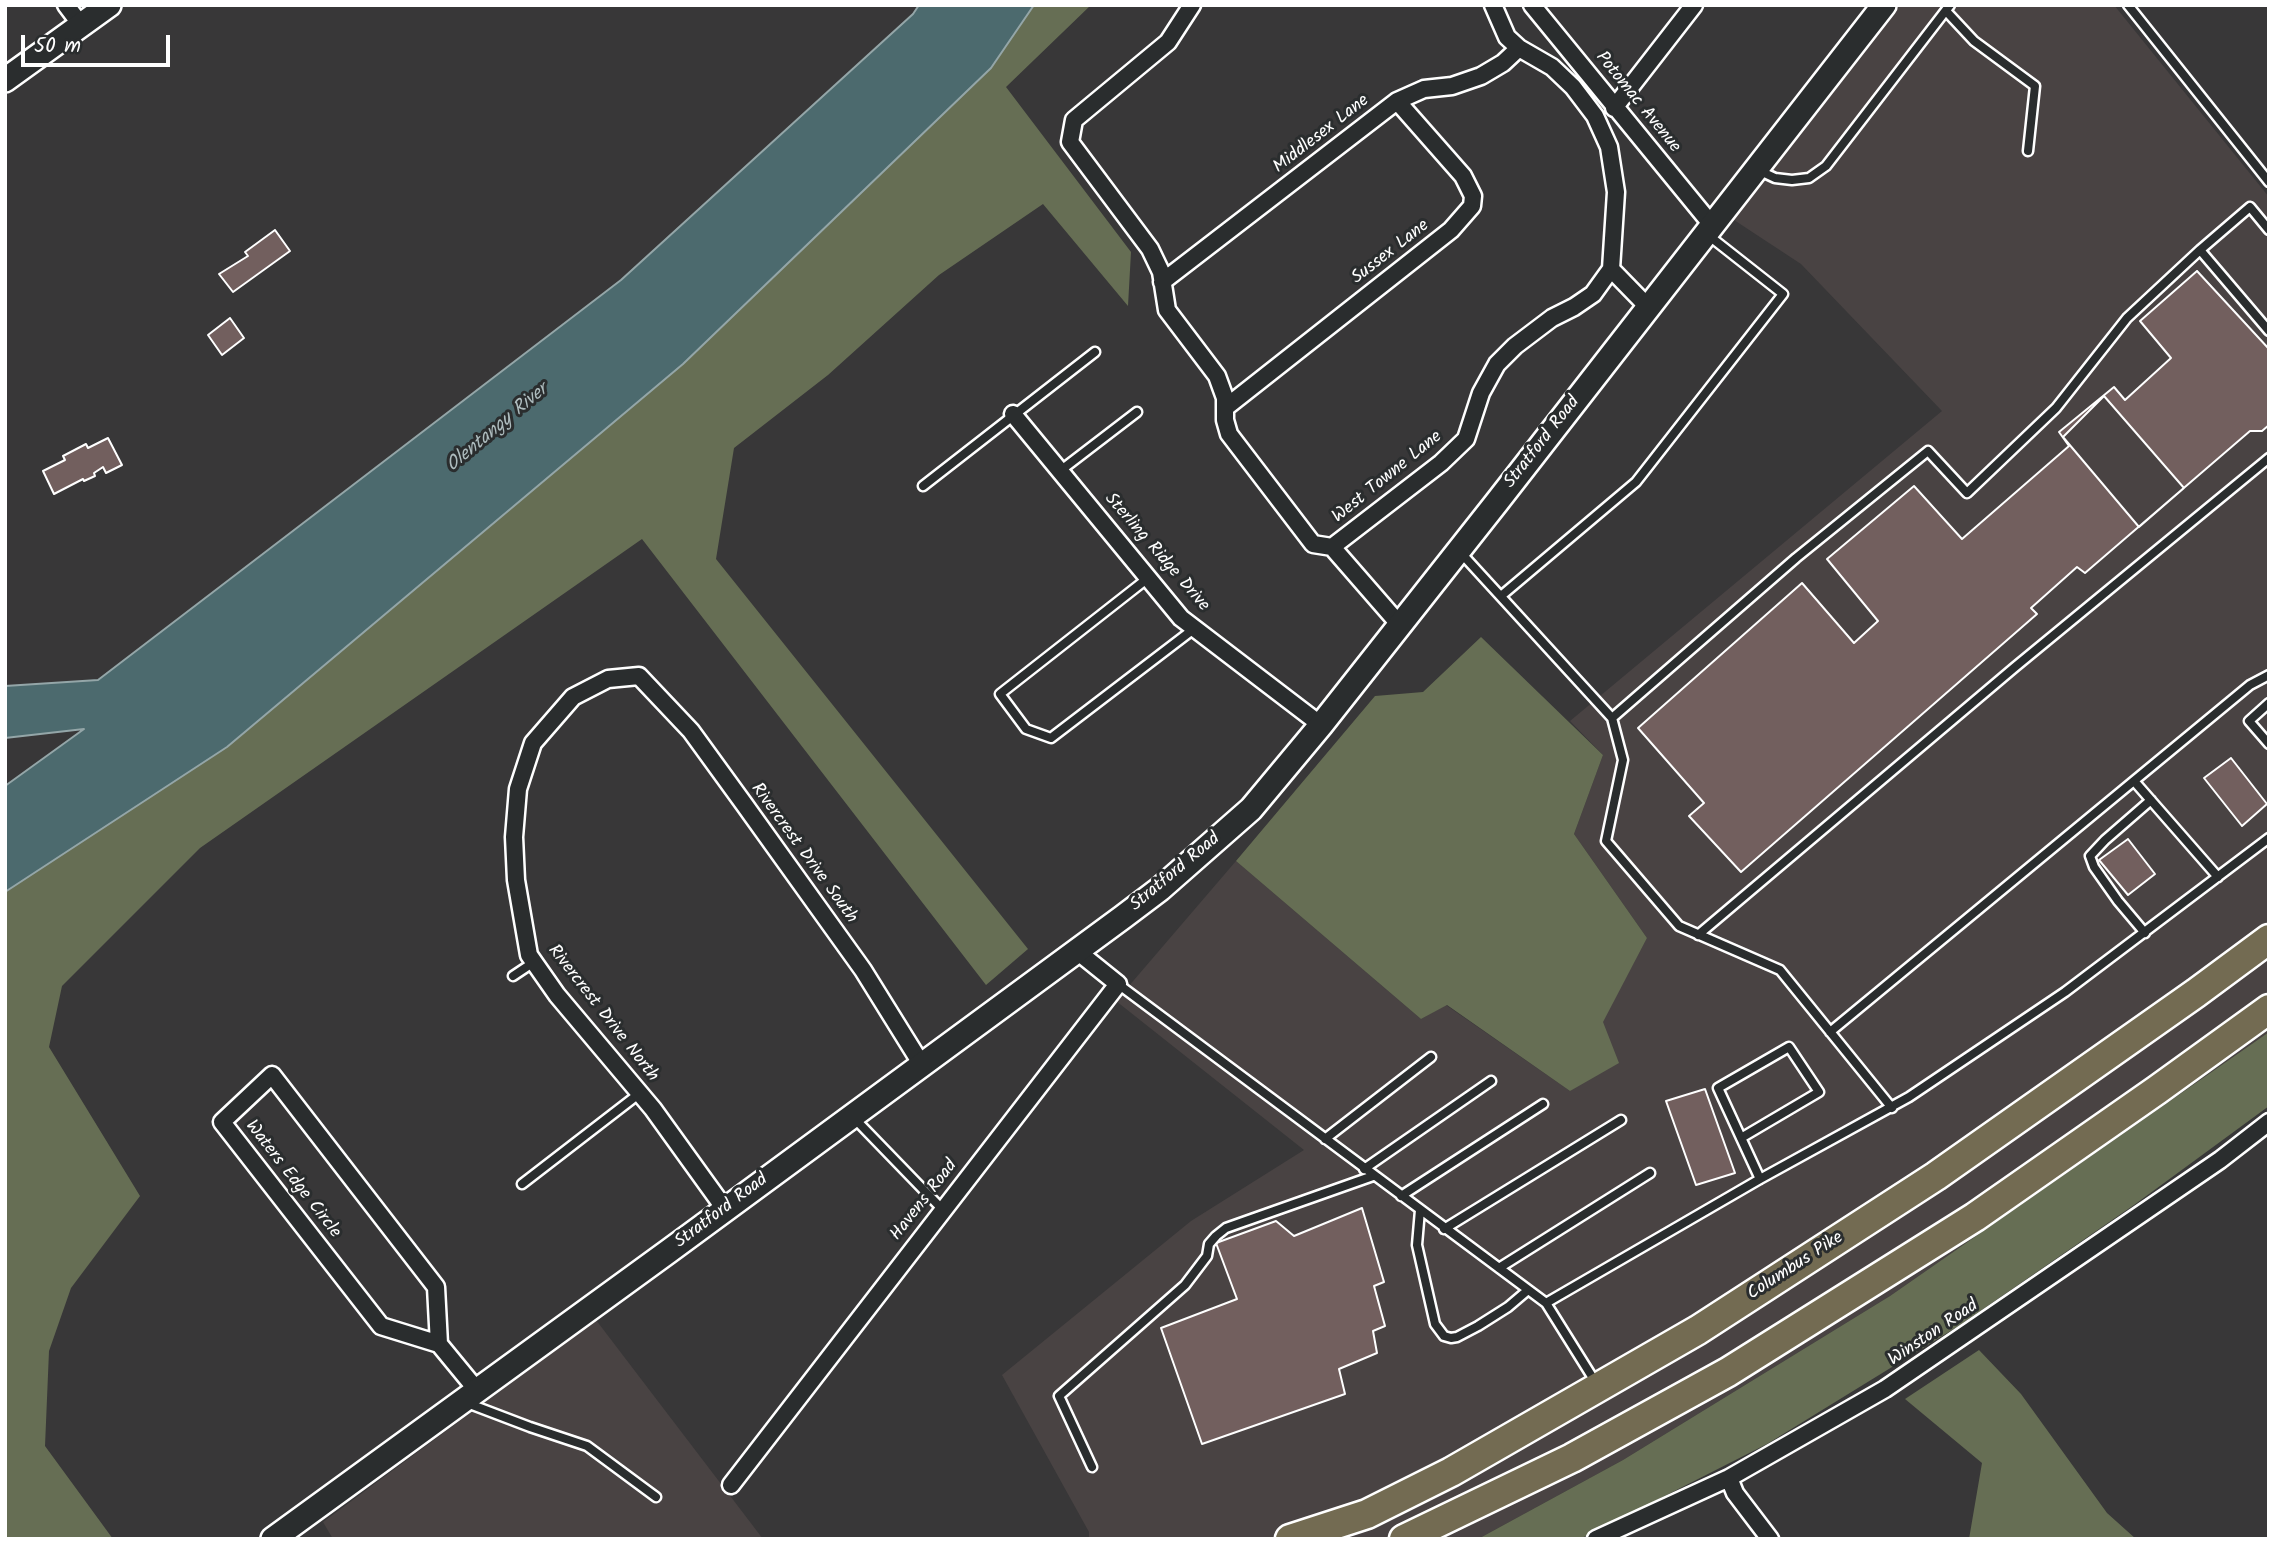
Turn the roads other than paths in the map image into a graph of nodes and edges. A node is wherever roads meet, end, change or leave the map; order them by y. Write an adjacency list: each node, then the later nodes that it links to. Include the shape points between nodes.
1 (66, 5): 10 (street)
2 (109, 5): 10 (street)
3 (1192, 5): 22 (street, West Towne Lane, via 1168,43 1074,120 1070,142 1150,249)
4 (1493, 5): 11 (street, via 1507,37)
5 (1532, 5): 14 (street, Potomac Avenue)
6 (1694, 5): 14 (street)
7 (1884, 5): 16 (street, Stratford Road)
8 (2128, 5): 17 (lane)
9 (1948, 8): 15 (lane, via 1974,41 2035,86); 16 (lane, via 1826,166 1809,178 1792,180)
10 (81, 25): 12 (street)
11 (1519, 48): 13 (street, Middlesex Lane, via 1481,76 1424,89); 21 (street, via 1552,67 1573,88 1595,116 1609,147 1616,192)
12 (5, 80)
13 (1396, 101): 22 (street, Middlesex Lane); 26 (street, Sussex Lane, via 1462,176 1473,197 1472,206 1451,230)
14 (1614, 108): 18 (street, Potomac Avenue)
15 (2028, 150)
16 (1756, 169): 18 (street, Stratford Road)
17 (2269, 182)
18 (1709, 229): 23 (street, Stratford Road); 35 (lane, via 1783,294 1636,482)
19 (2269, 230): 20 (lane, via 2250,207)
20 (2200, 250): 24 (lane); 41 (lane, via 2127,318 2056,408 1967,494 1928,451)
21 (1612, 269): 23 (street); 32 (street, West Towne Lane, via 1594,294 1552,318 1497,364 1481,393 1466,439)
22 (1162, 282): 26 (street, West Towne Lane, via 1167,310 1217,376)
23 (1648, 307): 33 (street, Stratford Road)
24 (2269, 331)
25 (1095, 352): 28 (lane)
26 (1225, 408): 32 (street, West Towne Lane, via 1229,435 1243,454 1313,544)
27 (1137, 412): 30 (lane)
28 (1013, 414): 30 (street, Sterling Ridge Drive); 31 (lane)
29 (2269, 458): 49 (lane)
30 (1060, 471): 34 (street, Sterling Ridge Drive)
31 (923, 486)
32 (1332, 547): 36 (street, West Towne Lane)
33 (1458, 550): 35 (lane); 36 (street, Stratford Road)
34 (1148, 578): 37 (street, Sterling Ridge Drive); 37 (lane, via 1000,694 1026,729 1051,738)
35 (1501, 596): 41 (lane)
36 (1399, 624): 42 (street, Stratford Road)
37 (1195, 628): 42 (street, Sterling Ridge Drive)
38 (2269, 675): 44 (lane, via 2250,685)
39 (639, 676): 52 (street, Rivercrest Drive North, via 608,680 573,697 533,743 518,789 516,880 529,955); 58 (street, Rivercrest Drive South, via 691,732 744,804 863,970)
40 (2269, 704): 43 (lane, via 2249,721)
41 (1612, 718): 49 (lane, via 1623,760 1606,841 1679,926)
42 (1321, 725): 51 (street, Stratford Road, via 1251,809 1160,889)
43 (2269, 744)
44 (2134, 781): 45 (lane); 56 (lane)
45 (2151, 800): 47 (lane); 48 (lane, via 2090,856)
46 (2269, 838): 47 (lane)
47 (2218, 877): 48 (lane)
48 (2145, 933): 62 (lane)
49 (1698, 935): 56 (lane, via 1780,970)
50 (2269, 939): 82 (highway, Columbus Pike, via 1936,1176)
51 (1077, 951): 54 (street); 58 (street, Stratford Road)
52 (534, 961): 53 (lane); 60 (street, Rivercrest Drive North)
53 (513, 976)
54 (1118, 984): 67 (lane); 75 (street, Havens Road)
55 (2269, 1009): 90 (highway, via 1975,1217 1728,1372 1572,1458)
56 (1830, 1032): 62 (lane)
57 (1431, 1057): 67 (lane)
58 (922, 1065): 63 (street, Stratford Road)
59 (1491, 1081): 68 (lane)
60 (640, 1093): 72 (lane); 74 (street, Rivercrest Drive North)
61 (1543, 1104): 73 (lane)
62 (1892, 1108): 71 (lane)
63 (853, 1115): 74 (street, Stratford Road); 75 (lane)
64 (1621, 1120): 77 (lane)
65 (2269, 1122): 85 (street, Winston Road, via 1939,1354)
66 (1741, 1138): 66 (lane, via 1718,1088 1789,1047 1819,1092); 71 (lane)
67 (1325, 1139): 68 (lane)
68 (1364, 1169): 70 (lane)
69 (1650, 1173): 78 (lane)
70 (1374, 1176): 73 (lane); 84 (lane, via 1226,1228 1209,1244 1207,1256 1185,1285 1059,1396)
71 (1760, 1179): 80 (lane)
72 (522, 1184)
73 (1401, 1196): 76 (lane)
74 (724, 1209): 83 (street, Stratford Road)
75 (943, 1210): 86 (street, Havens Road)
76 (1420, 1210): 77 (lane); 79 (lane, via 1417,1245 1435,1324 1444,1336 1451,1338 1478,1326)
77 (1444, 1229): 78 (lane)
78 (1499, 1268): 79 (lane)
79 (1528, 1290): 80 (lane)
80 (1546, 1303): 82 (lane)
81 (439, 1344): 81 (street, Waters Edge Circle, via 436,1287 272,1075 222,1122 382,1326); 83 (street)
82 (1600, 1388): 89 (highway, Columbus Pike, via 1367,1514)
83 (469, 1395): 87 (lane, via 530,1427 587,1446); 88 (street, Stratford Road)
84 (1092, 1466)
85 (1729, 1478): 91 (street, Winston Road); 92 (street)
86 (731, 1485)
87 (656, 1497)
88 (273, 1539)
89 (1290, 1539)
90 (1404, 1539)
91 (1596, 1539)
92 (1770, 1539)

